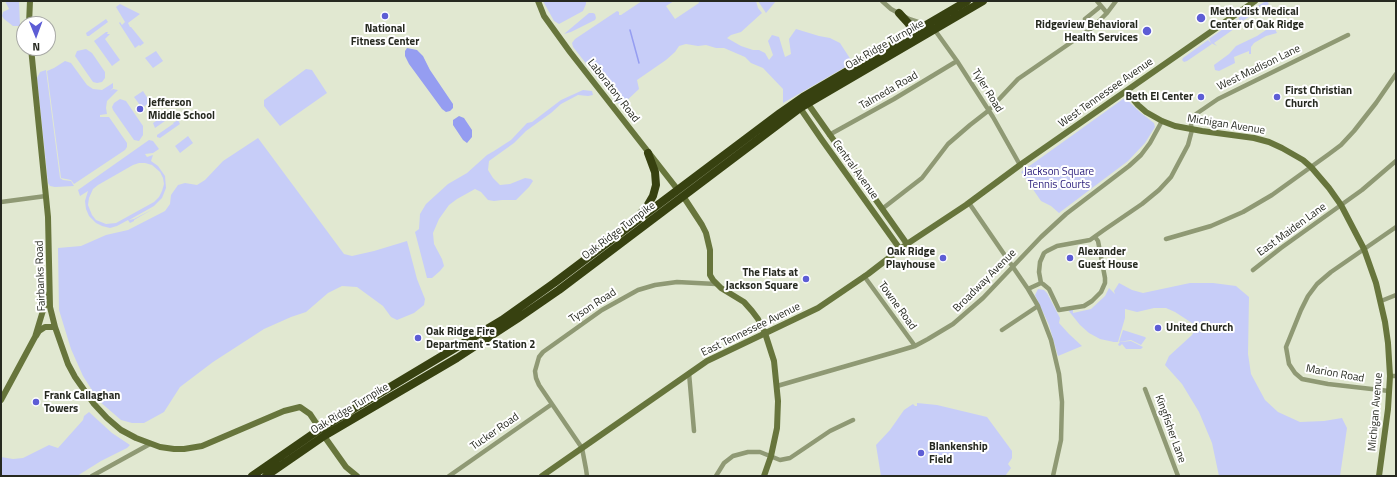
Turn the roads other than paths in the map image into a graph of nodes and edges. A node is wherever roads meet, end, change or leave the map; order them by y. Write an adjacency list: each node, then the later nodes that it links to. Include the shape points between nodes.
1 (30, 1): 12 (street)
2 (538, 1): 28 (street, Laboratory Road, via 544,16 557,35)
3 (882, 1): 10 (street)
4 (967, 1): 14 (highway, Oak Ridge Turnpike)
5 (983, 1): 14 (highway, Oak Ridge Turnpike)
6 (1097, 1): 9 (street)
7 (1116, 1): 11 (street)
8 (1255, 1): 20 (street, West Tennessee Avenue)
9 (1101, 6): 11 (street); 13 (street)
10 (899, 13): 14 (street); 15 (highway, via 909,24)
11 (1107, 13): 23 (street, via 1092,28 1018,79)
12 (29, 16)
13 (1085, 19)
14 (931, 27): 15 (highway, Oak Ridge Turnpike); 18 (street, Tyler Road); 21 (highway, Oak Ridge Turnpike)
15 (909, 34): 21 (highway, Oak Ridge Turnpike)
16 (1348, 35): 25 (street, West Madison Lane, via 1208,105 1196,114)
17 (33, 56): 35 (street, Fairbanks Road)
18 (957, 61): 23 (street, Tyler Road); 26 (street, Talmeda Road)
19 (1396, 74): 32 (street, via 1354,132)
20 (1126, 91): 24 (street, Michigan Avenue, via 1142,108); 31 (street, West Tennessee Avenue)
21 (806, 100): 22 (highway, Oak Ridge Turnpike); 26 (street, Central Avenue)
22 (798, 105): 27 (street, Central Avenue); 34 (highway, Oak Ridge Turnpike)
23 (988, 111): 31 (street, Tyler Road); 39 (street, via 948,144 922,178)
24 (1162, 121): 25 (street, Michigan Avenue); 51 (street, Broadway Avenue, via 1141,155 1066,214)
25 (1192, 130): 32 (street, Michigan Avenue, via 1262,139); 45 (street, West Madison Lane, via 1188,146 1171,177 1159,190)
26 (829, 135): 27 (street); 30 (street, Central Avenue)
27 (822, 140): 33 (street, Central Avenue)
28 (648, 153): 34 (street, Laboratory Road); 43 (highway, via 655,172 656,185 653,196 646,208)
29 (1396, 161): 38 (street, East Maiden Lane)
30 (849, 162): 33 (street); 39 (street, Central Avenue)
31 (1020, 165): 37 (street, West Tennessee Avenue)
32 (1312, 167): 38 (street, Michigan Avenue); 46 (street, via 1263,200 1232,217)
33 (842, 168): 40 (street, Central Avenue)
34 (680, 193): 43 (highway, Oak Ridge Turnpike); 47 (highway, Oak Ridge Turnpike); 55 (street, Laboratory Road, via 706,233 710,250 710,275)
35 (46, 196): 36 (street); 57 (street, Fairbanks Road)
36 (1, 202)
37 (969, 203): 48 (street, East Tennessee Avenue); 51 (street)
38 (1341, 205): 50 (street, Michigan Avenue); 52 (street, East Maiden Lane)
39 (882, 210): 40 (street); 42 (street, Central Avenue)
40 (875, 214): 44 (street, Central Avenue)
41 (1396, 227): 50 (street)
42 (897, 230): 44 (street); 48 (street, Central Avenue)
43 (624, 231): 47 (highway, Oak Ridge Turnpike)
44 (890, 236): 49 (street, Central Avenue)
45 (1095, 237): 54 (street, via 1057,246 1044,253 1040,262); 54 (street, via 1105,278 1103,288 1097,297 1088,304 1059,310 1049,289)
46 (1166, 239)
47 (619, 240): 75 (highway, Oak Ridge Turnpike, via 557,286 502,320 464,348)
48 (907, 244): 49 (street, East Tennessee Avenue)
49 (900, 249): 53 (street, East Tennessee Avenue)
50 (1364, 249): 59 (street, Michigan Avenue); 70 (street, Marion Road, via 1324,278 1308,296 1286,347 1288,360 1291,369 1302,379)
51 (1013, 266): 56 (street); 65 (street, Broadway Avenue, via 964,315)
52 (1253, 270)
53 (864, 276): 63 (street, East Tennessee Avenue, via 818,308); 65 (street, Towne Road)
54 (1040, 283): 56 (street)
55 (716, 284): 63 (street, via 744,302 758,319); 72 (street, Tyson Road, via 678,282 638,290 602,310 559,340 539,357 535,371)
56 (1028, 289): 60 (street)
57 (50, 290): 61 (street, Fairbanks Road, via 50,307); 64 (street)
58 (1396, 295): 59 (street)
59 (1381, 301): 67 (street, Michigan Avenue)
60 (1038, 306): 62 (street); 88 (street, via 1054,351 1062,390 1061,440)
61 (55, 327): 64 (street, via 45,327); 76 (street, Fairbanks Road, via 68,364 94,404 121,430)
62 (1002, 330)
63 (765, 333): 66 (street, East Tennessee Avenue, via 707,361); 68 (street, via 774,361)
64 (35, 337): 71 (street)
65 (915, 346): 68 (street, Broadway Avenue)
66 (689, 373): 74 (street); 77 (street, East Tennessee Avenue)
67 (1393, 376): 70 (street, Michigan Avenue)
68 (777, 386): 78 (street, via 777,428)
69 (1145, 389): 89 (street, Kingfisher Lane)
70 (1389, 391): 90 (street, Michigan Avenue)
71 (1, 400)
72 (552, 404): 77 (street, Tyson Road); 83 (street, Tucker Road)
73 (853, 420): 78 (street, via 830,431 790,458 780,460)
74 (694, 431)
75 (322, 433): 76 (street, Fairbanks Road, via 310,414 300,407 202,446 174,449); 80 (highway, Oak Ridge Turnpike); 81 (highway, Oak Ridge Turnpike); 82 (street, via 346,468)
76 (150, 444): 79 (street)
77 (582, 448): 84 (street, East Tennessee Avenue); 85 (street)
78 (771, 456): 86 (street, via 760,452 738,454 727,460); 87 (street)
79 (92, 476)
80 (252, 476)
81 (266, 476)
82 (357, 476)
83 (449, 476)
84 (542, 476)
85 (586, 476)
86 (716, 476)
87 (764, 476)
88 (1053, 476)
89 (1178, 476)
90 (1379, 476)

